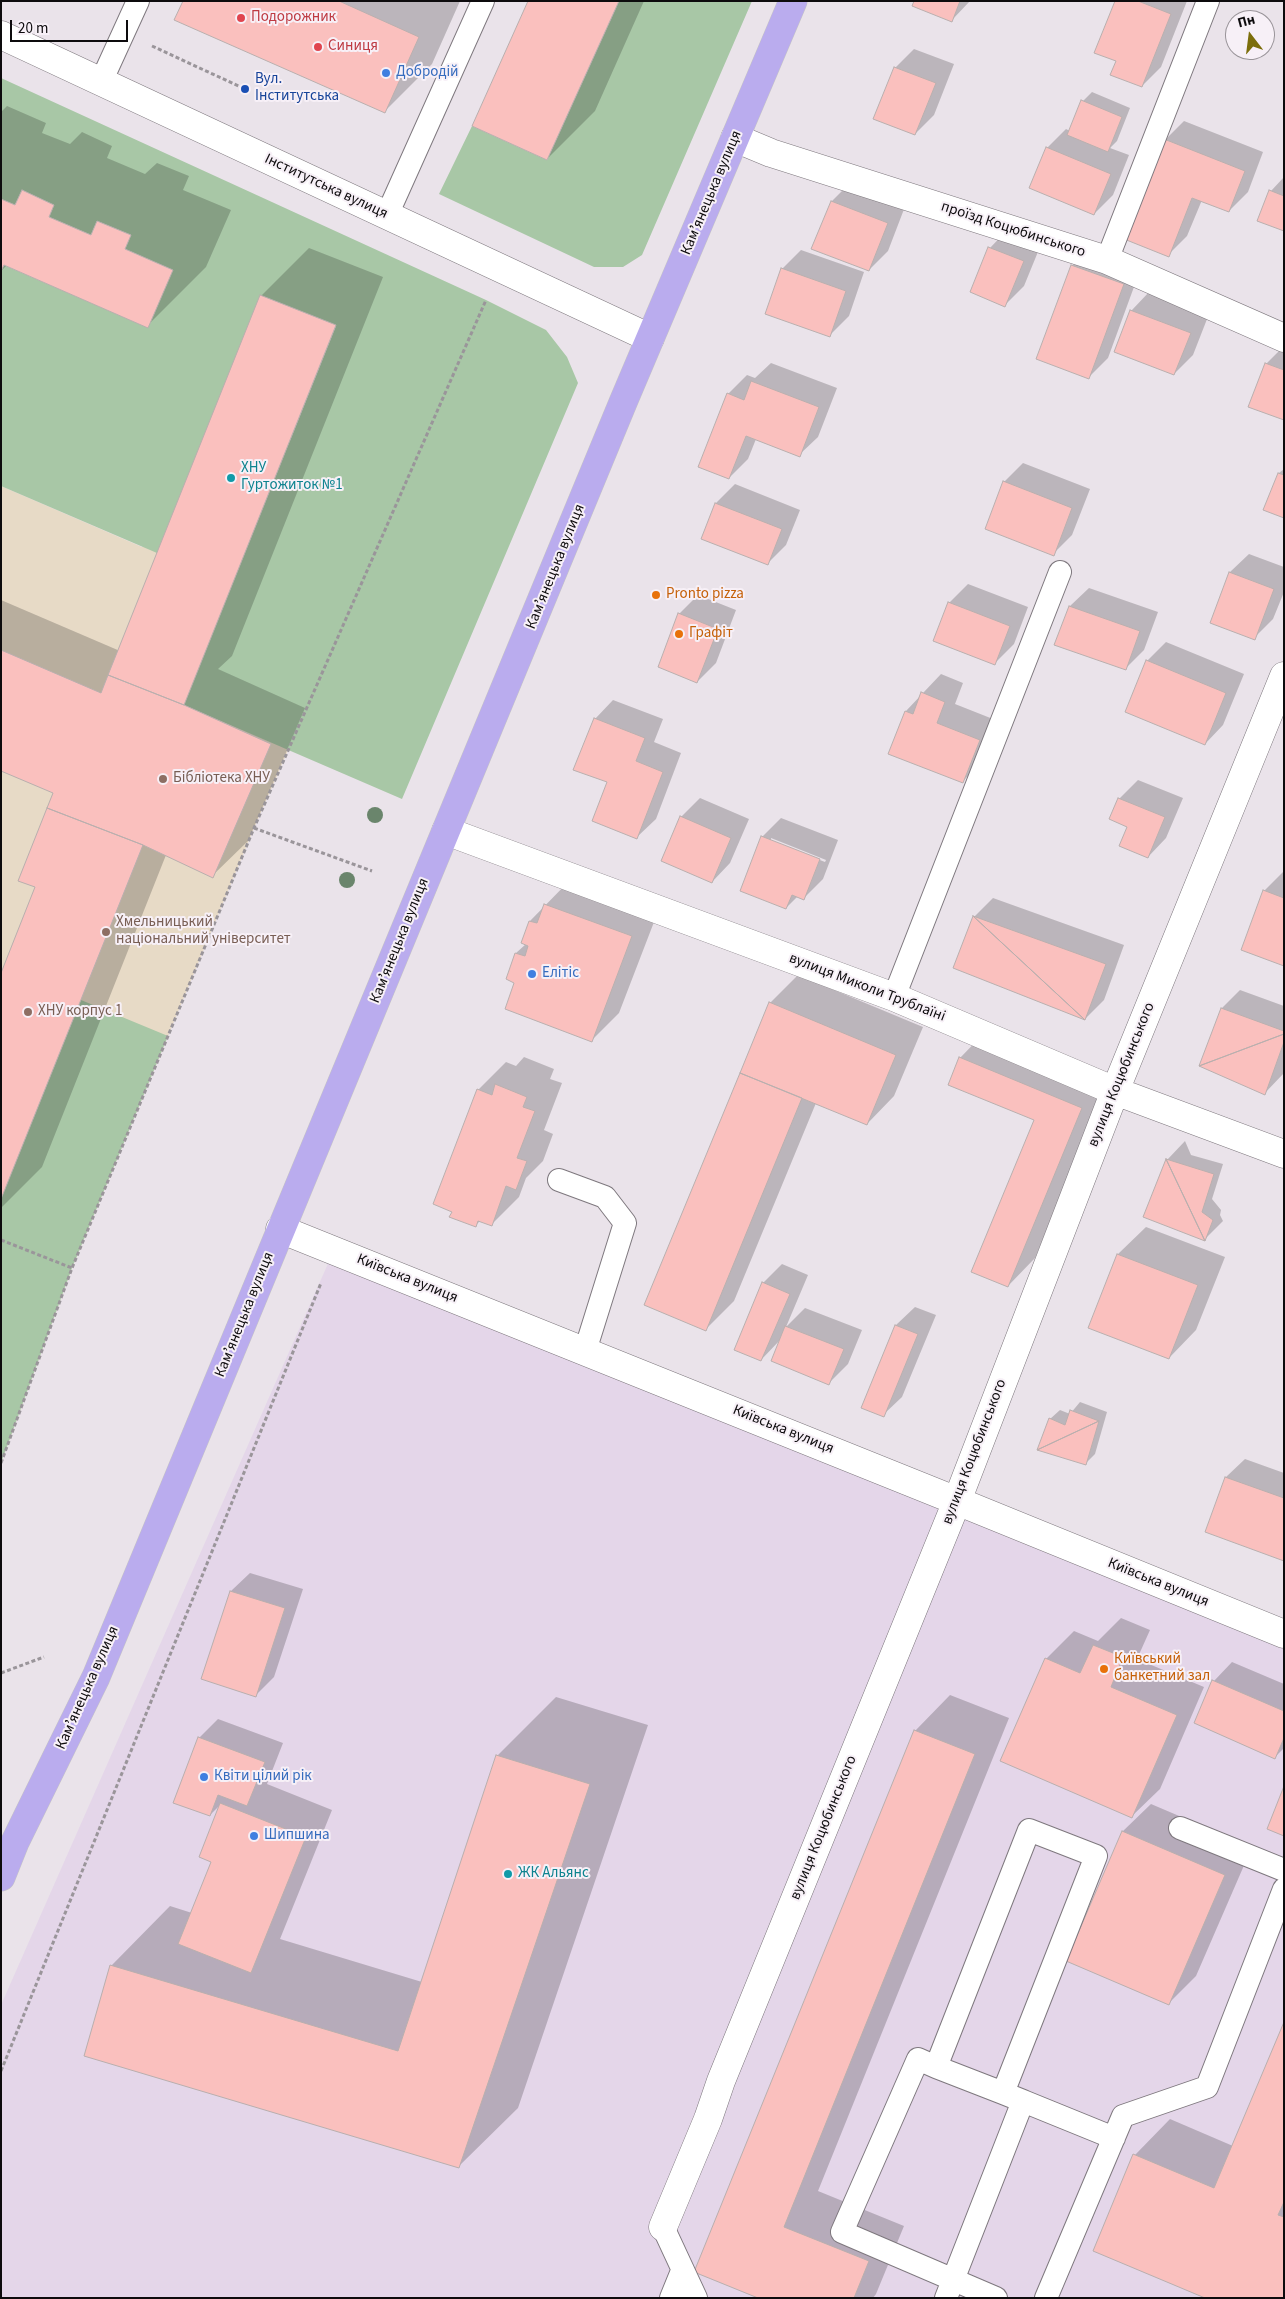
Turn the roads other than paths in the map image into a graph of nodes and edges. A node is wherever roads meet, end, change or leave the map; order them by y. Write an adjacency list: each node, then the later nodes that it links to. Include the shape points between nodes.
1 (138, 1): 6 (lane)
2 (483, 1): 8 (lane)
3 (793, 1): 7 (main road, Камʼянецька вулиця)
4 (1208, 1): 9 (lane)
5 (1, 36): 6 (street, Інститутська вулиця)
6 (101, 82): 8 (street, Інститутська вулиця)
7 (735, 138): 9 (street, проїзд Коцюбинського, via 772,153); 10 (main road, Камʼянецька вулиця)
8 (387, 216): 10 (street, Інститутська вулиця)
9 (1107, 260): 11 (street, проїзд Коцюбинського)
10 (650, 338): 14 (main road, Камʼянецька вулиця)
11 (1284, 338)
12 (1060, 572): 15 (lane)
13 (1284, 676): 16 (street, вулиця Коцюбинського)
14 (446, 831): 15 (street, вулиця Миколи Трублаїні); 19 (main road, Камʼянецька вулиця)
15 (894, 997): 16 (street, вулиця Миколи Трублаїні)
16 (1115, 1091): 17 (street, вулиця Миколи Трублаїні); 21 (street, вулиця Коцюбинського)
17 (1284, 1154)
18 (560, 1180): 20 (lane, via 605,1197 625,1223)
19 (280, 1229): 20 (street, Київська вулиця); 25 (main road, Камʼянецька вулиця, via 96,1677)
20 (585, 1351): 21 (street, Київська вулиця)
21 (957, 1501): 22 (street, Київська вулиця); 31 (street, вулиця Коцюбинського)
22 (1284, 1634)
23 (1180, 1828): 24 (lane)
24 (1284, 1870)
25 (1, 1877)
26 (1284, 1889): 30 (lane, via 1207,2087 1123,2116)
27 (936, 2067): 28 (lane); 28 (lane, via 1029,1830 1096,1856); 33 (lane, via 918,2059 842,2232)
28 (1002, 2093): 29 (lane)
29 (1023, 2101): 30 (lane); 33 (lane)
30 (1114, 2138): 37 (lane)
31 (663, 2227): 32 (lane)
32 (682, 2271): 34 (lane); 35 (lane)
33 (949, 2289): 36 (lane)
34 (671, 2298)
35 (696, 2298)
36 (996, 2298)
37 (1046, 2298)

